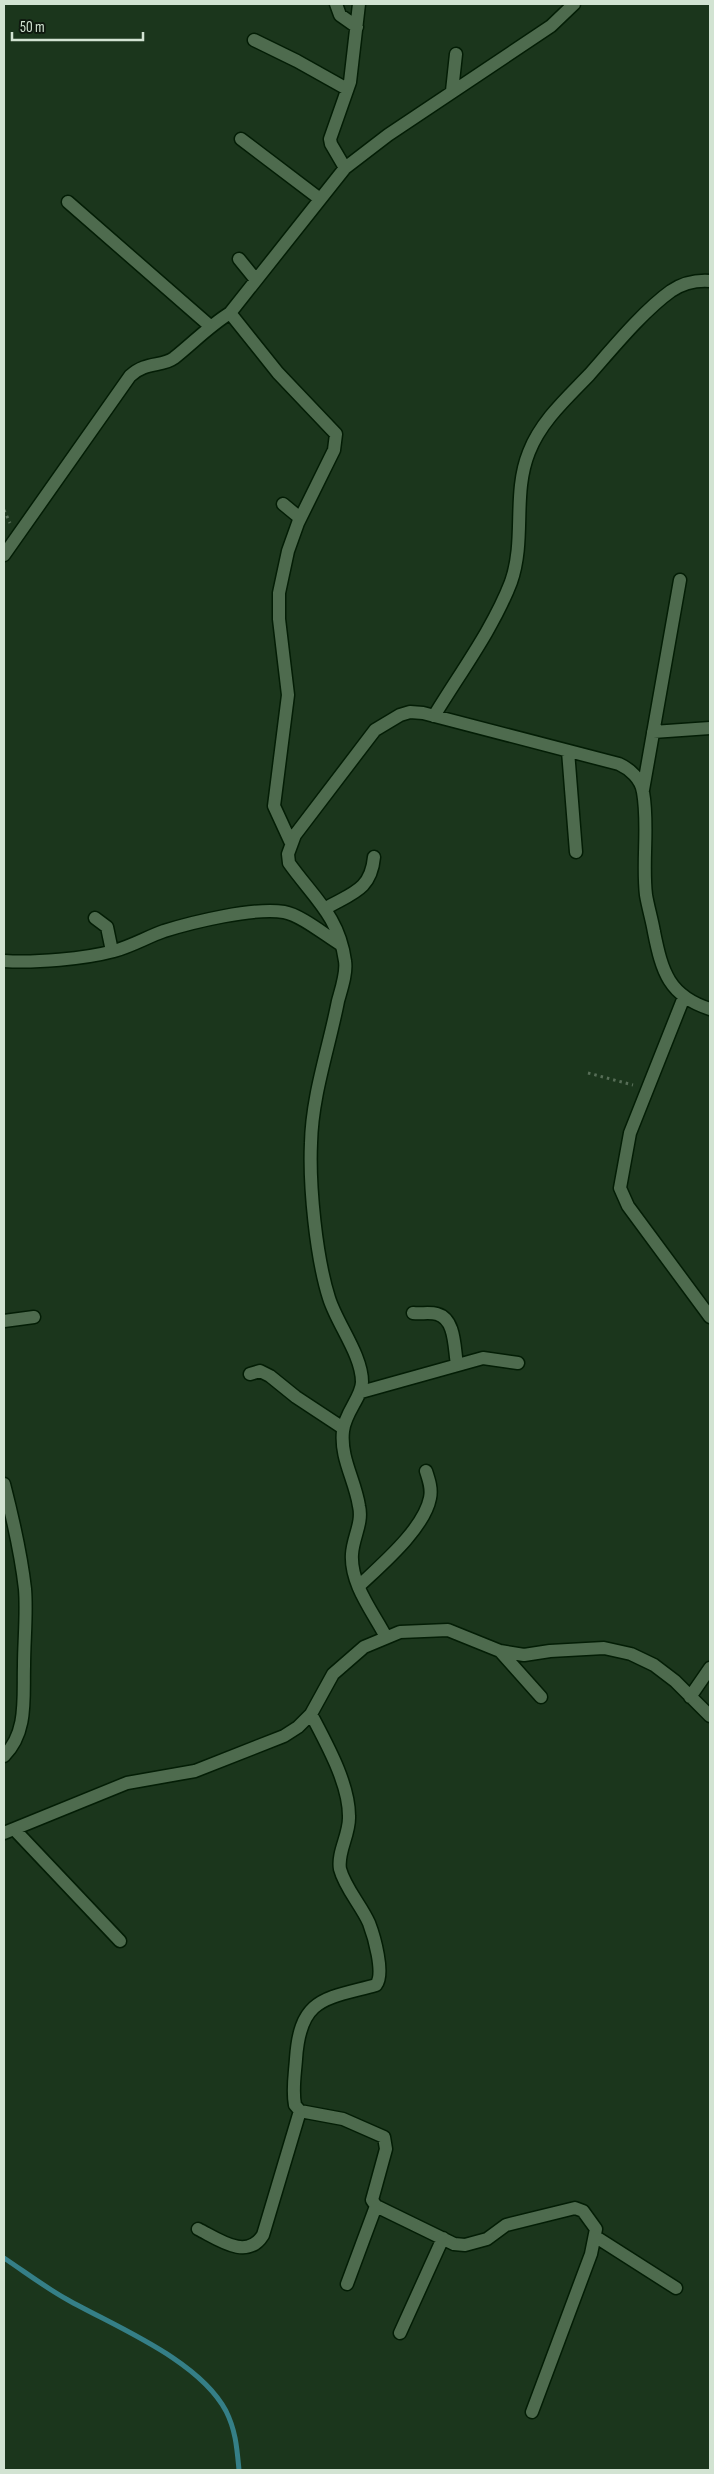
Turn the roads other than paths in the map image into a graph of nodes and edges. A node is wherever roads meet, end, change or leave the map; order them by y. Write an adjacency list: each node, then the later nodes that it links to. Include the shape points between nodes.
1 (336, 4): 4 (street, via 340,15)
2 (359, 4): 4 (street)
3 (574, 4): 8 (street, via 551,26)
4 (357, 27): 7 (street)
5 (254, 40): 7 (street)
6 (456, 54): 8 (street)
7 (347, 89): 10 (street, via 330,138 330,144)
8 (452, 91): 10 (street)
9 (242, 139): 11 (street)
10 (344, 168): 11 (street)
11 (320, 199): 14 (street)
12 (68, 202): 17 (street)
13 (239, 259): 14 (street)
14 (256, 280): 16 (street)
15 (710, 281): 22 (street, via 698,280 671,292 622,338 540,428 529,452 519,490 518,555 512,579 490,623)
16 (230, 313): 17 (street); 19 (street, via 278,373 336,434 334,450)
17 (210, 326): 20 (street, via 172,359 142,368 130,376)
18 (284, 504): 19 (street)
19 (300, 518): 27 (street, via 282,574 278,604 288,695 274,806)
20 (4, 556)
21 (680, 580): 24 (street)
22 (434, 716): 25 (street); 27 (street, via 410,712 375,730)
23 (710, 728): 24 (street)
24 (654, 732): 26 (street)
25 (568, 751): 26 (street, via 628,768); 28 (street)
26 (643, 790): 35 (street, via 646,896 660,961 668,979)
27 (291, 843): 30 (street, via 289,863)
28 (576, 852)
29 (374, 857): 30 (street, via 368,881)
30 (326, 908): 32 (street)
31 (94, 918): 33 (street, via 107,927)
32 (340, 944): 33 (street, via 290,914 278,912 249,913 199,922); 44 (street, via 345,962 312,1124 311,1168 329,1298 360,1369)
33 (112, 951): 34 (street)
34 (4, 961)
35 (684, 997): 36 (street); 39 (street, via 630,1134 620,1188 628,1206)
36 (710, 1009)
37 (413, 1313): 42 (street, via 438,1314 446,1318 451,1328)
38 (34, 1317): 40 (street)
39 (710, 1317)
40 (4, 1321)
41 (518, 1363): 42 (street, via 483,1358)
42 (457, 1364): 44 (street)
43 (250, 1374): 45 (street, via 260,1371 270,1376)
44 (360, 1392): 45 (street, via 348,1410)
45 (343, 1428): 48 (street, via 342,1451 361,1513 352,1559)
46 (426, 1471): 48 (street, via 431,1487 424,1513 410,1536)
47 (4, 1484): 56 (street, via 18,1537 25,1613 22,1724 14,1745)
48 (359, 1586): 49 (street)
49 (386, 1637): 50 (street, via 400,1632 448,1630); 54 (street, via 364,1647 333,1674)
50 (500, 1651): 52 (street, via 524,1655 604,1648 631,1654 654,1665); 53 (street)
51 (710, 1668): 52 (street)
52 (690, 1696): 55 (street)
53 (541, 1697)
54 (311, 1714): 57 (street, via 284,1736 195,1771 127,1783); 59 (street, via 347,1798 350,1818 340,1868 369,1923 381,1970 376,1985 330,1997 314,2007 305,2018 297,2045 294,2098)
55 (710, 1716)
56 (4, 1756)
57 (9, 1831): 58 (street)
58 (120, 1941)
59 (300, 2111): 60 (street, via 343,2119 384,2137 386,2149 372,2194); 61 (street, via 259,2241 248,2248 234,2247)
60 (376, 2206): 63 (street); 64 (street)
61 (198, 2229)
62 (596, 2237): 63 (street, via 591,2219 576,2208 506,2225 488,2239 475,2244 454,2244); 65 (street); 67 (street)
63 (443, 2238): 66 (street)
64 (346, 2284)
65 (676, 2288)
66 (400, 2333)
67 (532, 2412)

